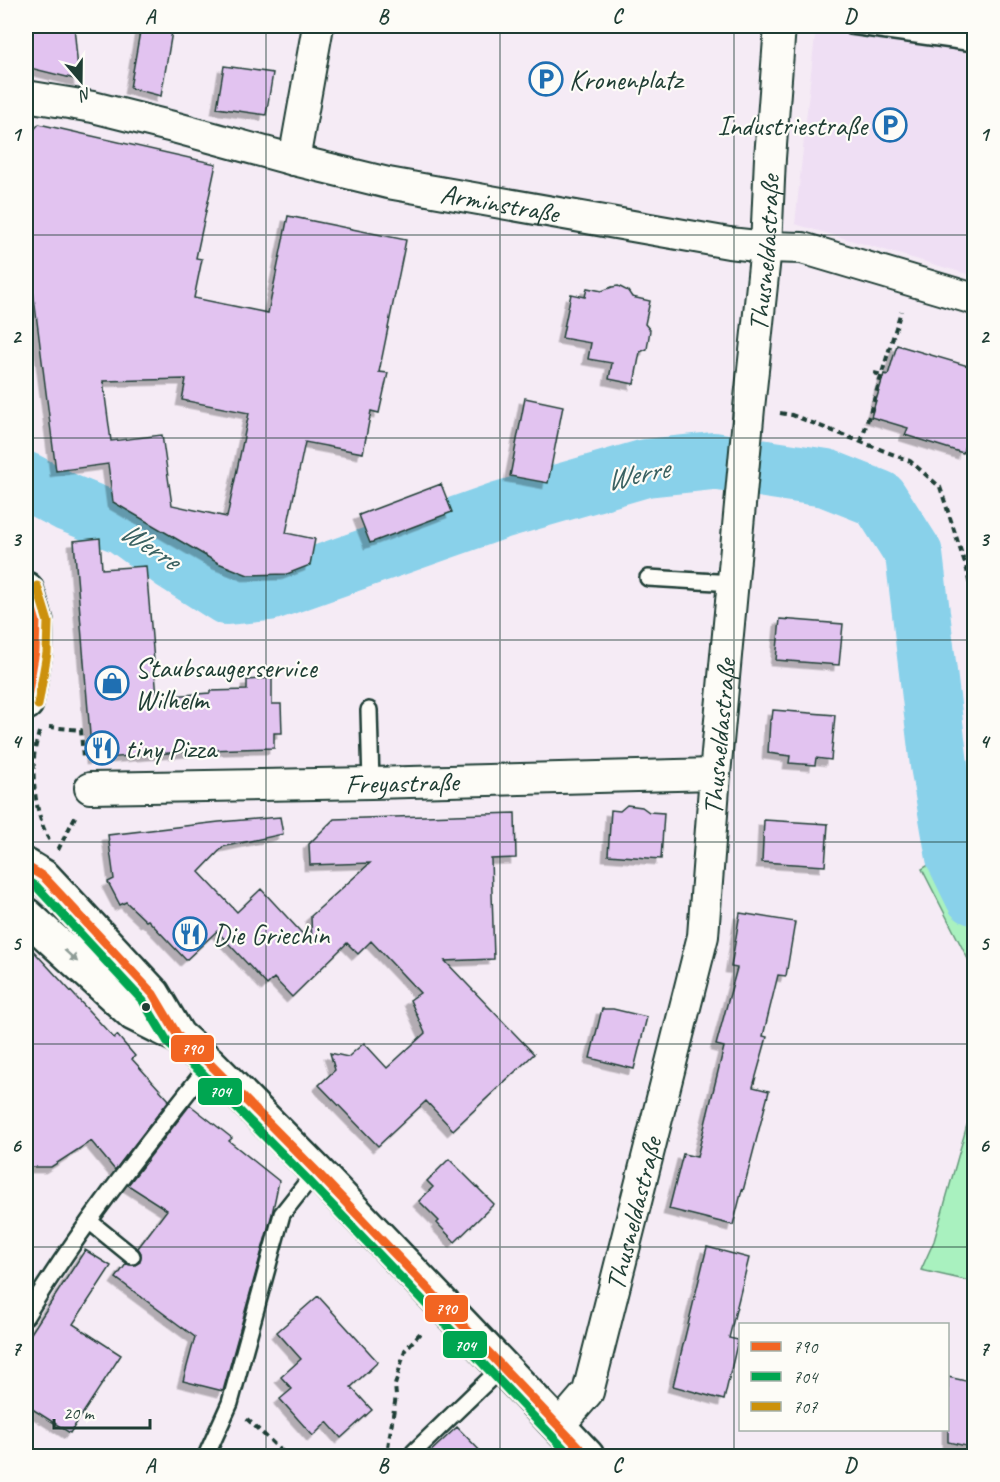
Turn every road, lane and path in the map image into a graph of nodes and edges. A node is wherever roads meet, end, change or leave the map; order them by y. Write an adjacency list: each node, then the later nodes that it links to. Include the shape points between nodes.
1 (318, 26): 6 (street)
2 (780, 26): 7 (street, Thusneldastraße)
3 (851, 26): 4 (lane)
4 (975, 43)
5 (26, 96): 6 (street, Arminstraße, via 104,110)
6 (294, 160): 7 (street, Arminstraße, via 388,183)
7 (766, 247): 8 (street, Arminstraße, via 802,248); 12 (street, Thusneldastraße)
8 (910, 280): 9 (street, Arminstraße); 11 (path)
9 (975, 299)
10 (874, 373): 11 (path)
11 (882, 375): 13 (path)
12 (749, 408): 13 (path, via 792,414); 15 (street, Thusneldastraße)
13 (861, 442): 17 (path, via 910,461 940,487 968,570)
14 (648, 578): 15 (lane)
15 (733, 583): 22 (street, Thusneldastraße)
16 (26, 589): 18 (street, via 36,622)
17 (975, 609)
18 (26, 703)
19 (369, 710): 23 (lane)
20 (26, 754): 21 (path)
21 (34, 757): 24 (path, via 41,727 81,730 83,766); 25 (path, via 33,783 40,817 48,839)
22 (715, 774): 23 (street, Freyastraße); 39 (street, Thusneldastraße, via 703,936 588,1392)
23 (371, 783): 24 (street, Freyastraße)
24 (90, 788)
25 (58, 850)
26 (26, 866): 28 (street, via 44,877 153,994)
27 (26, 915): 28 (street, one-way to 28, via 134,1014)
28 (178, 1036): 29 (street)
29 (210, 1064): 31 (lane); 32 (street)
30 (124, 1151): 31 (lane)
31 (141, 1151): 33 (lane)
32 (316, 1170): 37 (street); 38 (lane, via 282,1214)
33 (89, 1221): 34 (lane); 35 (lane)
34 (132, 1256)
35 (26, 1316)
36 (405, 1350): 42 (path, via 395,1385)
37 (502, 1367): 39 (street); 43 (lane)
38 (230, 1404): 40 (lane); 41 (path, via 285,1454)
39 (558, 1427): 44 (street)
40 (206, 1456)
41 (296, 1456)
42 (386, 1456)
43 (412, 1456)
44 (587, 1456)

